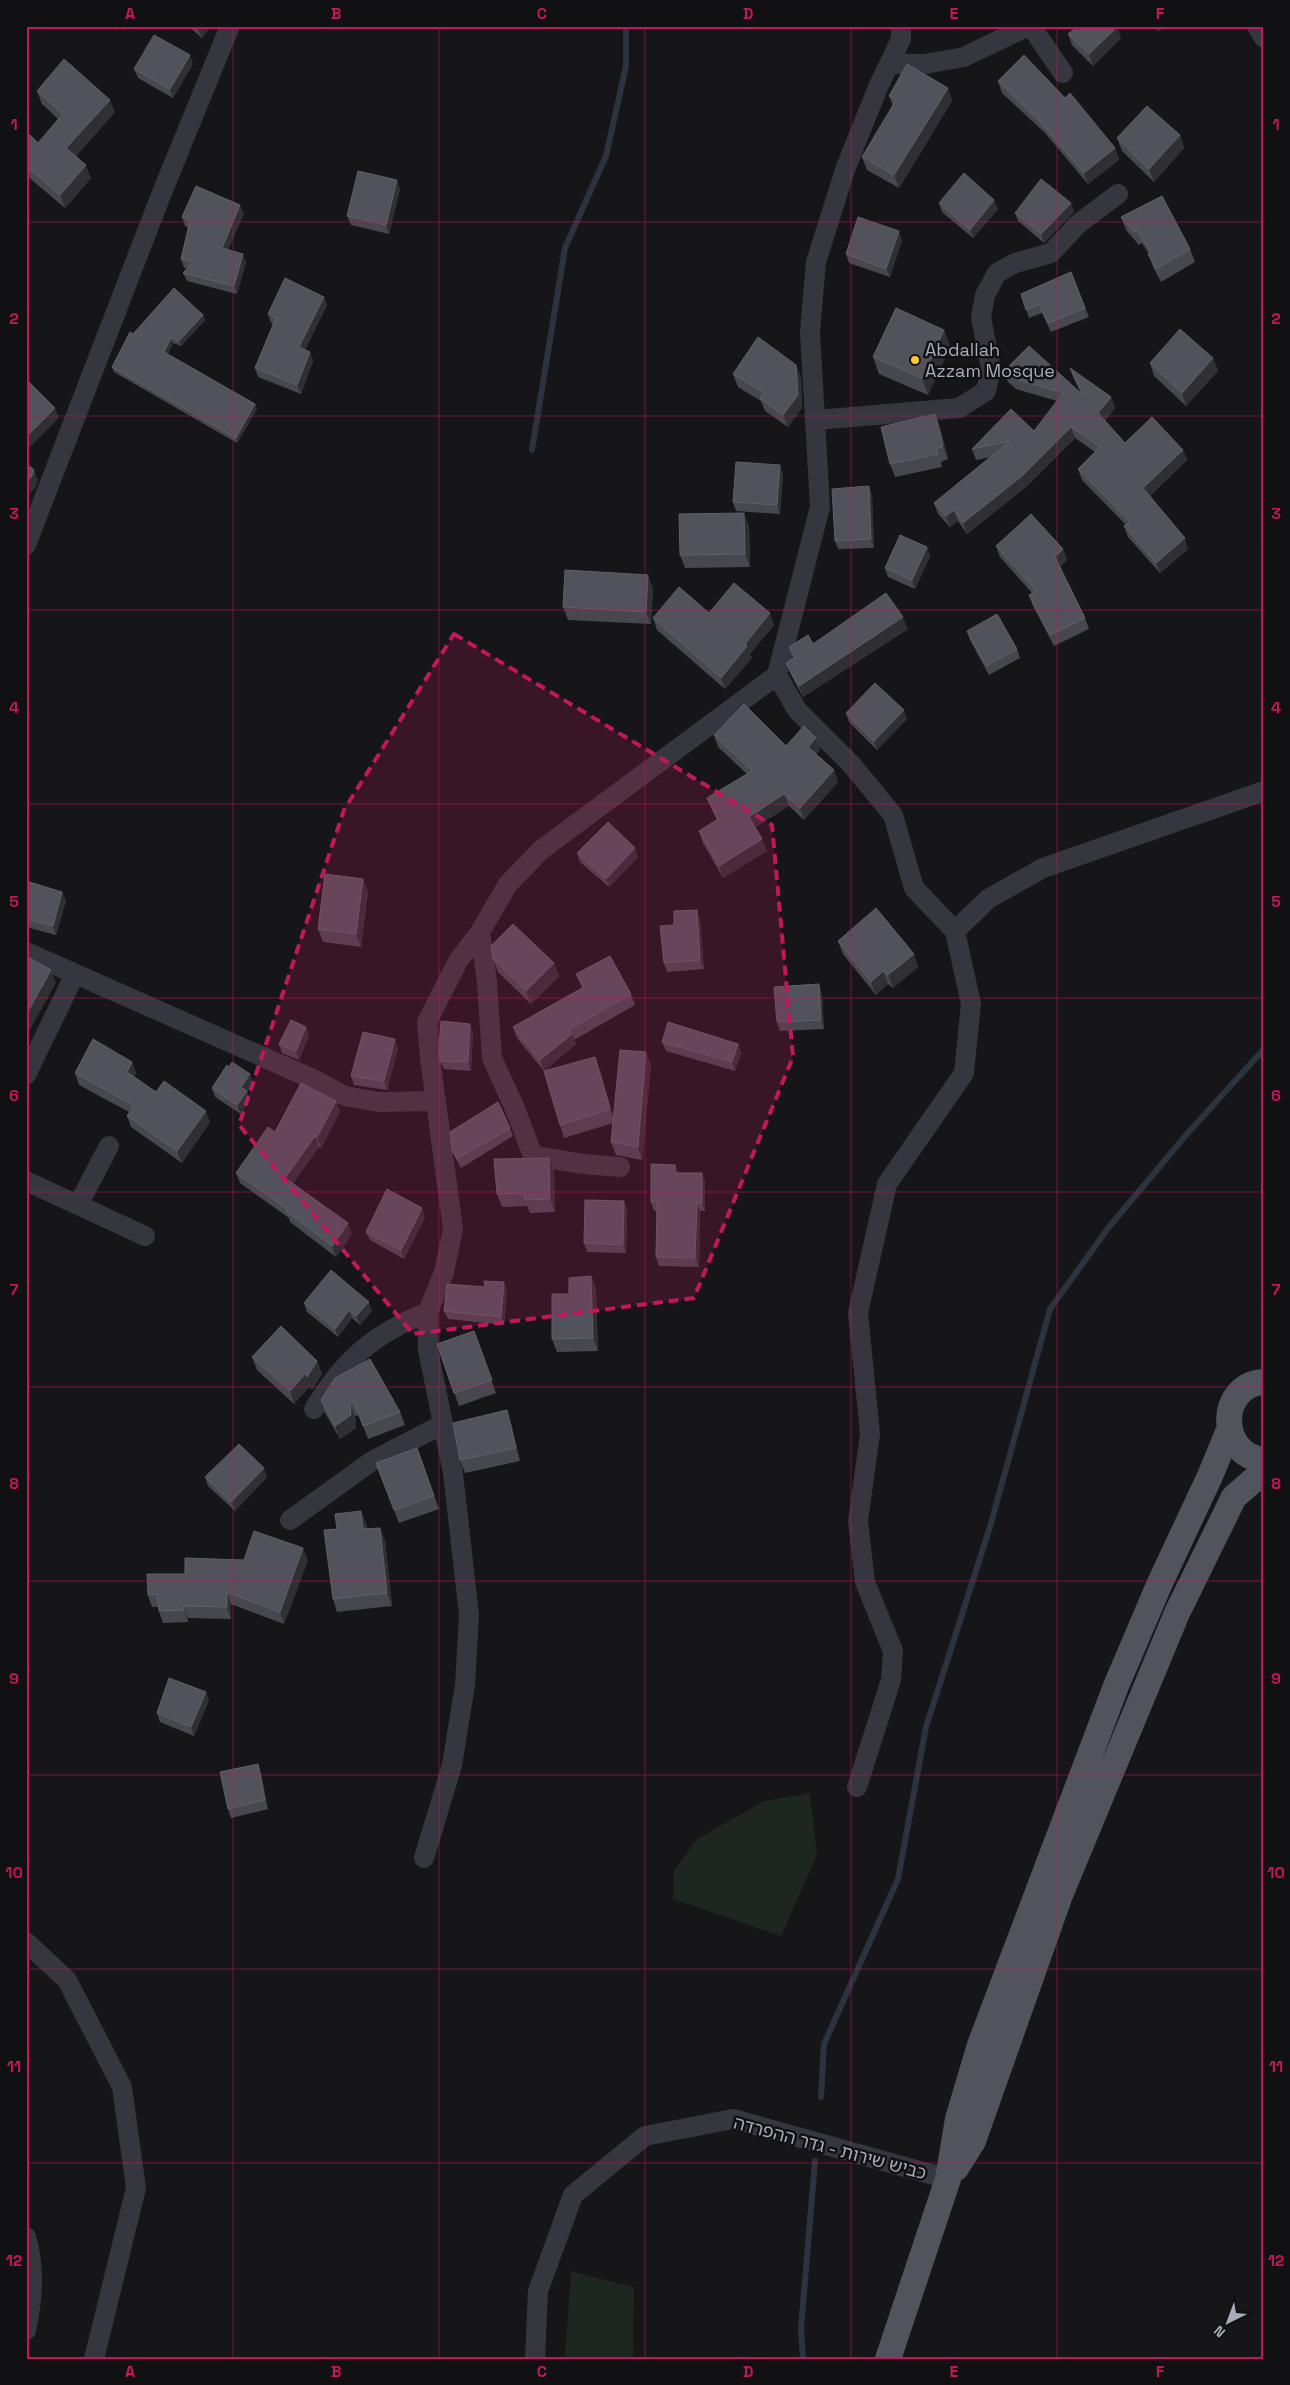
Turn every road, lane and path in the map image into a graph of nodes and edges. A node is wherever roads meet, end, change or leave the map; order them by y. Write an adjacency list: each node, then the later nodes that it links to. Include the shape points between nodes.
1 (230, 26): 10 (street)
2 (901, 26): 6 (street, via 901,39)
3 (1030, 26): 6 (street, via 964,57 925,64); 7 (street)
4 (1257, 26): 5 (street)
5 (1264, 38)
6 (889, 64): 9 (street, via 846,167 816,262 810,332)
7 (1063, 73)
8 (1118, 194): 9 (street, via 1078,224 1051,253 1015,263 997,273 985,295 981,317 991,369 986,391 959,408)
9 (816, 420): 11 (street, via 820,507)
10 (26, 545)
11 (777, 675): 13 (street, via 797,710 851,764 893,815 914,888); 14 (street, via 541,850 508,884)
12 (1264, 791): 13 (street, via 1043,868 988,899)
13 (955, 931): 34 (street, via 971,1004 964,1073 888,1184 858,1313 870,1434 858,1521 865,1582 893,1652 891,1680)
14 (480, 932): 18 (street, via 458,961 428,1022); 20 (street, via 492,1058 533,1156)
15 (26, 952): 16 (street)
16 (75, 974): 17 (street); 18 (street, via 345,1096 378,1102)
17 (26, 1075)
18 (436, 1101): 24 (street, via 453,1229 444,1272)
19 (109, 1146): 22 (street)
20 (620, 1167)
21 (26, 1181): 22 (street)
22 (78, 1205): 23 (street)
23 (145, 1236)
24 (428, 1312): 26 (street, via 401,1323 352,1358); 27 (street, via 428,1350)
25 (1262, 1380): 28 (main road, via 1244,1389 1234,1400 1228,1415)
26 (314, 1409)
27 (443, 1424): 31 (street, via 372,1461); 35 (street, via 453,1473 469,1615 465,1685 452,1765)
28 (1229, 1430): 29 (main road, via 1235,1444 1247,1455); 32 (main road)
29 (1264, 1460)
30 (1264, 1471): 33 (main road, via 1234,1497 1177,1613)
31 (290, 1520)
32 (1116, 1686): 33 (main road, via 1132,1699); 37 (main road, via 980,2045 958,2119)
33 (1142, 1697): 37 (main road, via 1060,1895 973,2141)
34 (857, 1787)
35 (424, 1858)
36 (26, 1942): 40 (street, via 66,1980 122,2087 136,2188)
37 (948, 2179): 41 (street, כביש שירות - גדר ההפרדה, via 732,2119 646,2136 573,2195 538,2292); 42 (main road)
38 (26, 2237): 39 (street, via 33,2261 32,2302)
39 (26, 2330)
40 (94, 2359)
41 (535, 2359)
42 (888, 2359)

